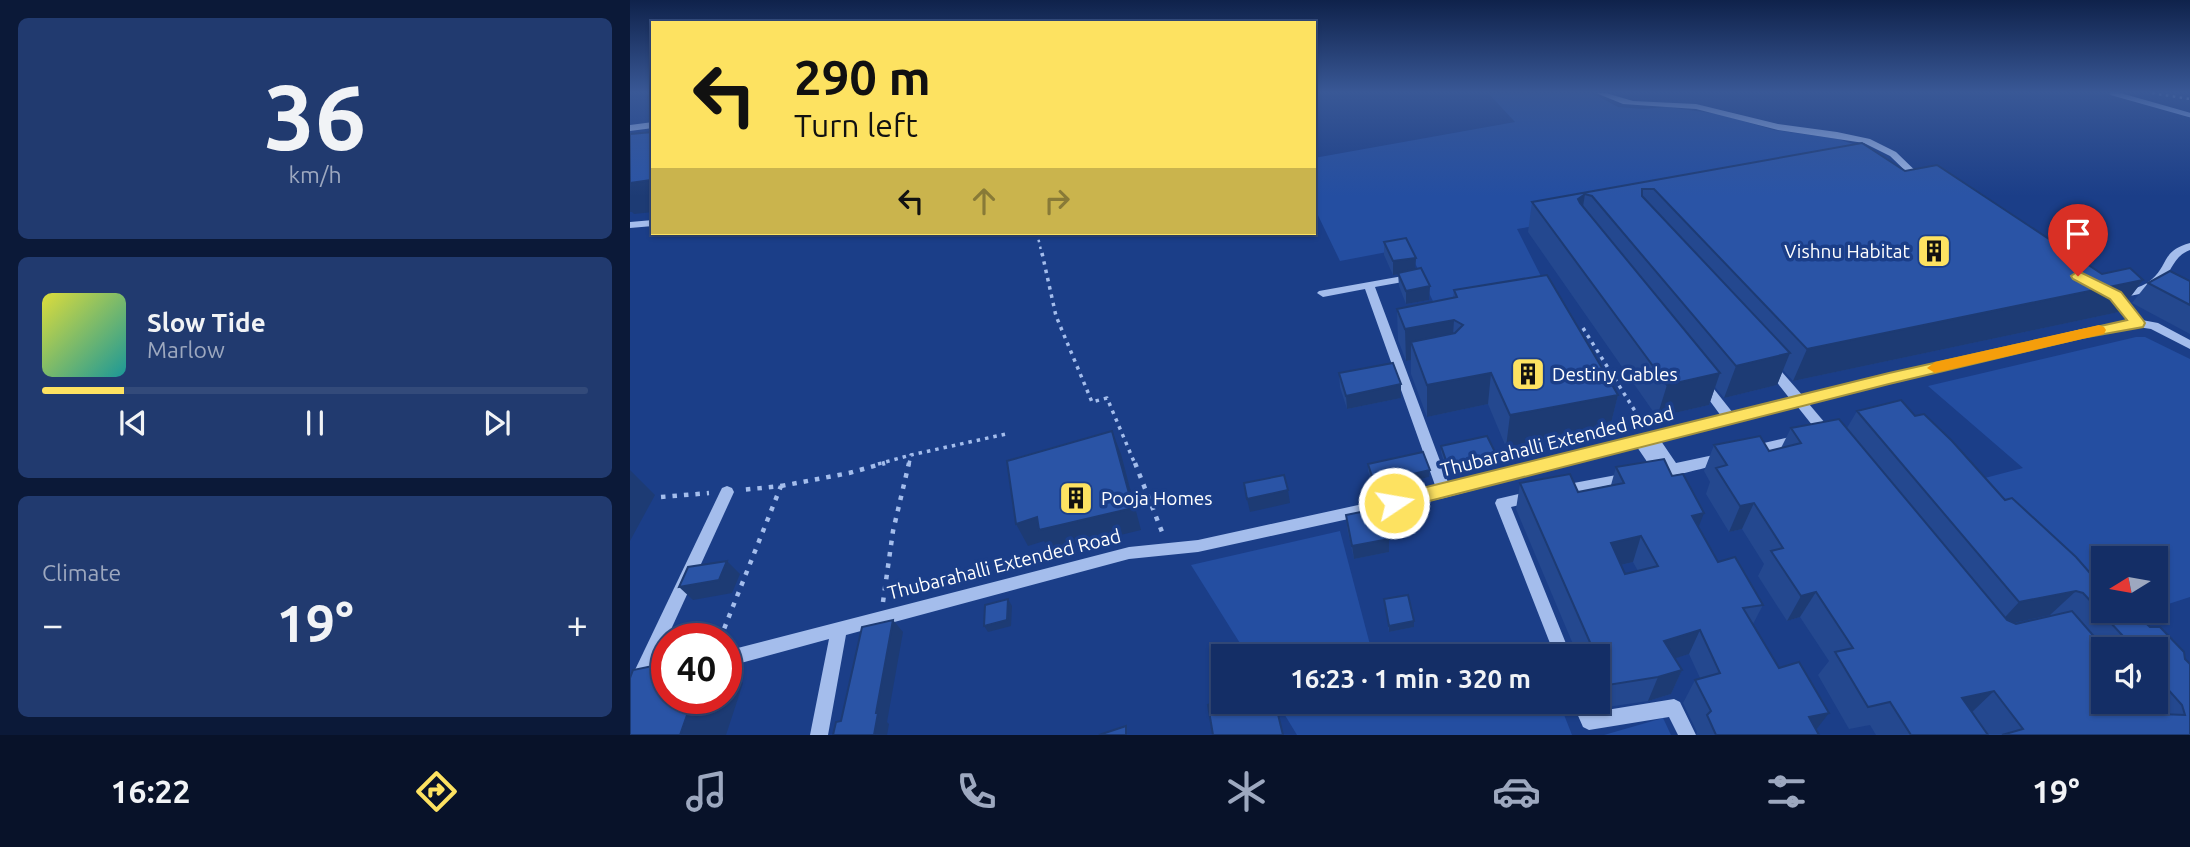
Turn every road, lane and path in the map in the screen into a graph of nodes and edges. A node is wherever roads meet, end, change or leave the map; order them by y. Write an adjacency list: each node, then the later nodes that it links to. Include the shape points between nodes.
1 (1780, 127): 2 (street, via 1867,142 1891,153)
2 (1927, 186)
3 (651, 223): 4 (street)
4 (630, 225)
5 (1037, 235): 25 (path, via 1056,316 1092,402 1107,398 1162,527)
6 (2190, 246): 10 (street, via 2177,250 2164,273 2149,287 2110,293)
7 (1418, 277): 8 (street)
8 (1369, 285): 9 (street); 23 (street)
9 (1323, 293)
10 (2138, 323): 12 (street, Thubarahalli Extended Road); 15 (street, Thubarahalli Extended Road)
11 (1583, 328): 18 (path)
12 (2190, 345)
13 (1765, 360): 15 (street)
14 (1695, 372): 16 (street)
15 (1801, 401): 16 (street, Thubarahalli Extended Road); 20 (street, via 1834,436)
16 (1730, 418): 18 (street, Thubarahalli Extended Road)
17 (1006, 434): 19 (path)
18 (1646, 440): 20 (street); 23 (street, Thubarahalli Extended Road)
19 (911, 455): 21 (path); 26 (path)
20 (1667, 471): 29 (street, via 1502,503)
21 (781, 486): 22 (path); 27 (path)
22 (727, 492): 24 (path); 31 (street)
23 (1444, 492): 25 (street, Thubarahalli Extended Road)
24 (661, 497)
25 (1166, 549): 26 (street, Thubarahalli Extended Road, via 1129,553)
26 (880, 618): 28 (street, Thubarahalli Extended Road)
27 (726, 623)
28 (839, 628): 30 (street, Thubarahalli Extended Road); 33 (street)
29 (1558, 644)
30 (742, 655)
31 (635, 679)
32 (1586, 714): 34 (street, via 1589,720 1674,708)
33 (819, 735)
34 (1687, 735)

